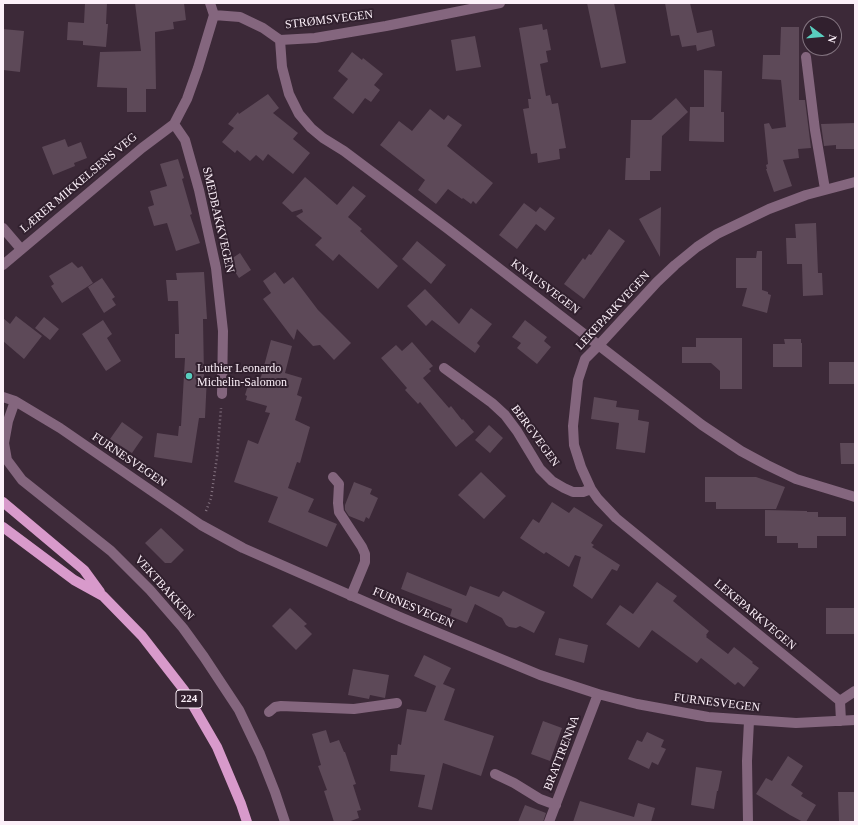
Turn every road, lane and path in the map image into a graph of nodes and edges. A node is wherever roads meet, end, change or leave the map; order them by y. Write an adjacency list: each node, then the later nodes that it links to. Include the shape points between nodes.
1 (210, 3): 3 (street)
2 (500, 3): 4 (street, STRØMSVEGEN, via 315,38)
3 (214, 15): 4 (street, STRØMSVEGEN, via 240,17); 6 (street, via 187,99)
4 (280, 40): 12 (street, KNAUSVEGEN, via 282,67 290,94 299,114 311,128)
5 (806, 57): 8 (street)
6 (174, 124): 10 (street, LÆRER MIKKELSENS VEG); 14 (street, SMEDBAKKVEGEN, via 185,140 216,268 223,331)
7 (855, 182): 8 (street, LEKEPARKVEGEN)
8 (825, 189): 12 (street, LEKEPARKVEGEN, via 769,209 723,231 697,247 657,282)
9 (3, 228): 10 (street)
10 (21, 249): 11 (street, LÆRER MIKKELSENS VEG)
11 (3, 265)
12 (599, 345): 18 (street, LEKEPARKVEGEN, via 585,358 578,380 574,418 574,445 580,467); 19 (street, KNAUSVEGEN, via 702,424 742,451 796,479)
13 (444, 368): 18 (street, BERGVEGEN, via 492,403 504,415 540,469 552,481 573,492)
14 (222, 394): 21 (path, via 211,498)
15 (3, 397): 16 (street, FURNESVEGEN)
16 (15, 401): 21 (street, FURNESVEGEN, via 60,428); 36 (street, VEKTBAKKEN, via 4,443 7,460 22,480 111,551 183,628 239,710 260,754)
17 (334, 477): 24 (street, via 339,484 339,512 365,554 365,562)
18 (591, 489): 27 (street, LEKEPARKVEGEN, via 616,518)
19 (855, 497)
20 (3, 502): 23 (main road, 224, via 84,570)
21 (201, 525): 24 (street, FURNESVEGEN, via 243,548)
22 (3, 527): 23 (main road, 224, via 74,580)
23 (103, 596): 35 (main road, 224, via 142,636 184,690 216,747 241,804)
24 (351, 596): 26 (street, FURNESVEGEN, via 497,658)
25 (855, 691): 27 (street)
26 (598, 694): 31 (street, FURNESVEGEN, via 673,712); 34 (street, BRATTRENNA)
27 (840, 701): 32 (street)
28 (397, 703): 29 (street, via 354,709 281,706)
29 (270, 712)
30 (855, 720): 32 (street, FURNESVEGEN)
31 (749, 721): 32 (street, FURNESVEGEN); 38 (street)
32 (841, 721)
33 (495, 774): 34 (street)
34 (556, 805): 37 (street, BRATTRENNA)
35 (246, 822)
36 (285, 822)
37 (549, 822)
38 (748, 822)

